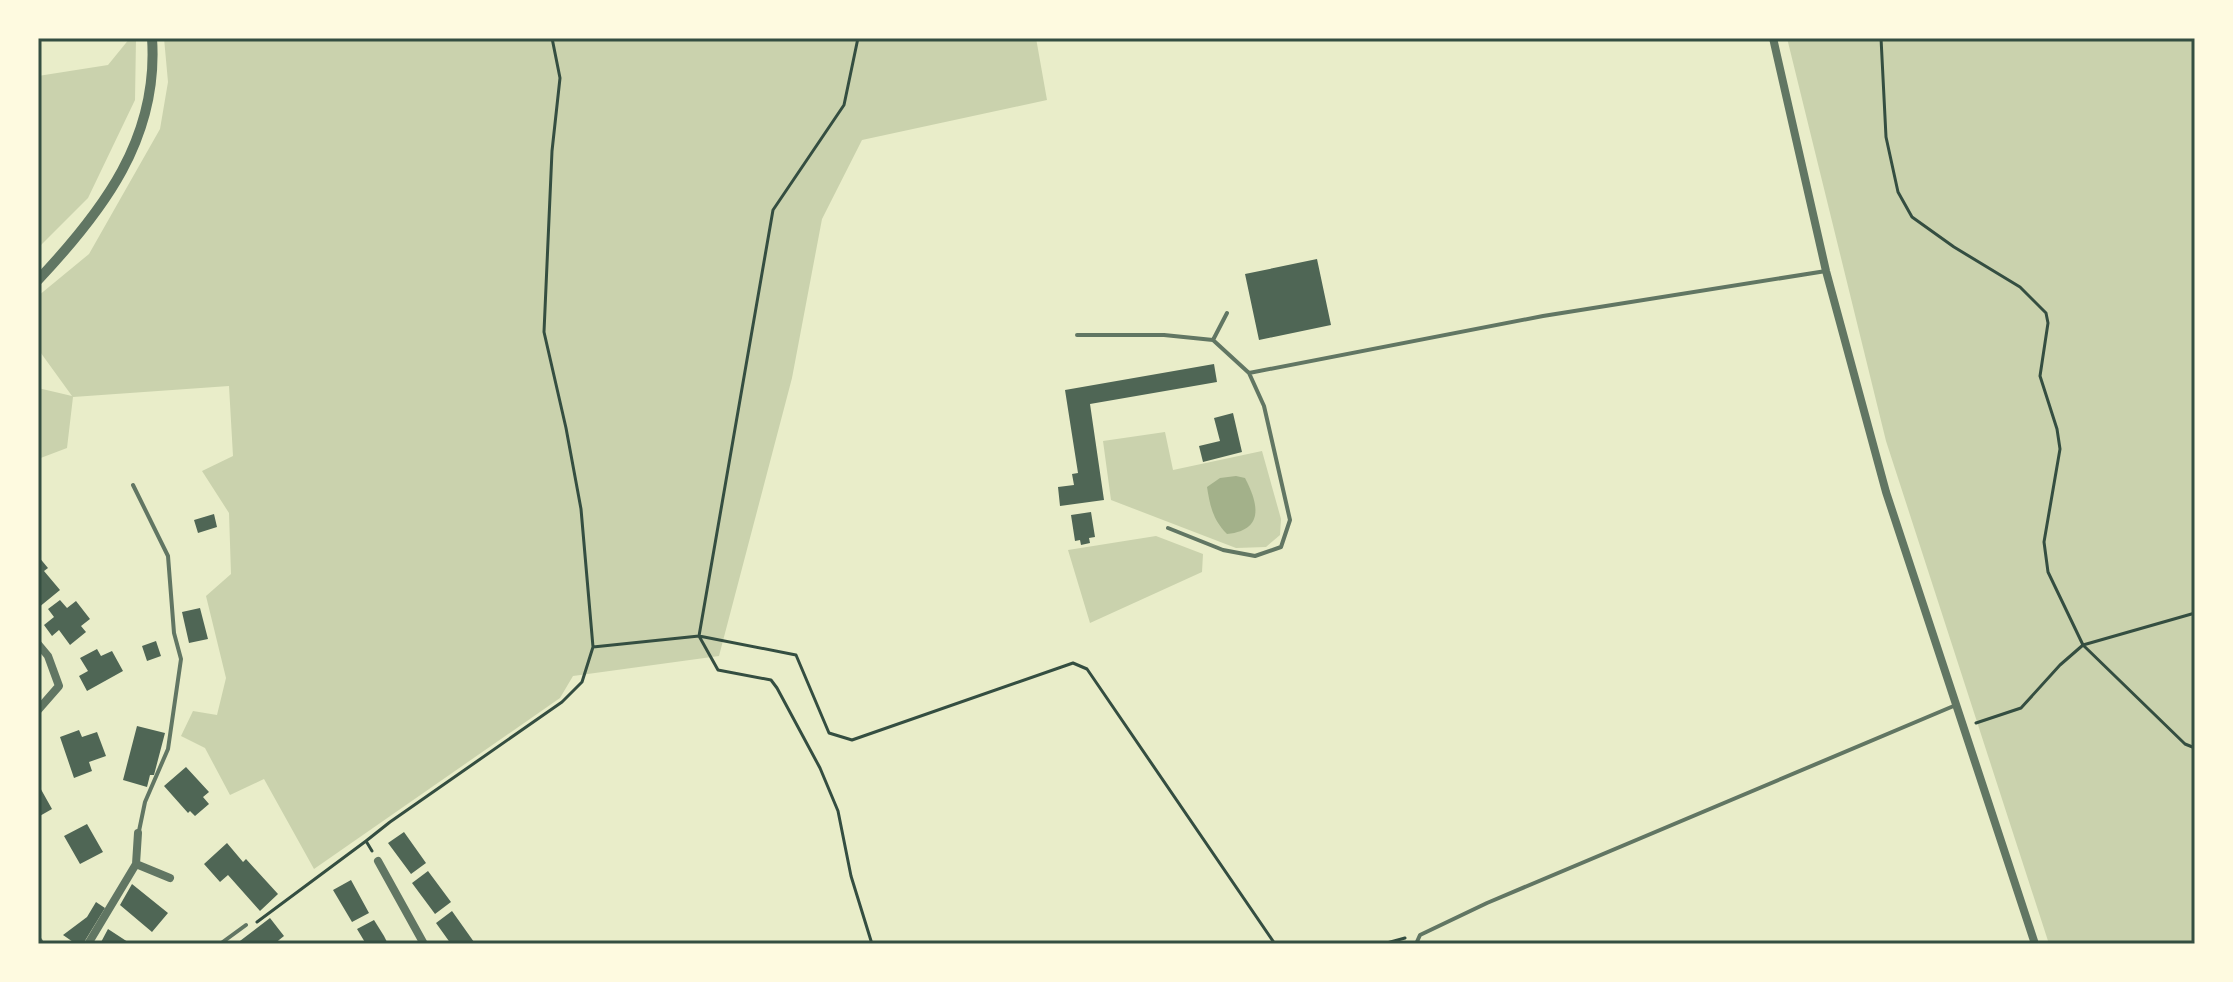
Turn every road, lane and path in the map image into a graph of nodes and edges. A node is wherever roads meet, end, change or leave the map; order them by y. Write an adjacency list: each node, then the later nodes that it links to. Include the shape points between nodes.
1 (152, 38): 7 (street, via 150,102 127,165 77,239)
2 (552, 38): 18 (path, via 560,78 544,332 581,509)
3 (858, 38): 15 (path, via 844,105 773,210)
4 (1773, 38): 6 (street)
5 (1881, 38): 17 (path, via 1886,137 1898,192 1912,217 2020,287 2046,313 2040,376 2060,449 2044,542 2048,572)
6 (1826, 271): 11 (lane, via 1543,316); 19 (street, via 1886,492)
7 (38, 280)
8 (1227, 313): 10 (lane)
9 (1077, 335): 10 (lane)
10 (1213, 340): 11 (lane)
11 (1249, 373): 13 (lane, via 1264,406 1290,520 1281,547 1255,556 1223,550)
12 (133, 485): 23 (lane, via 168,556 181,659 168,749)
13 (1168, 528)
14 (2195, 613): 17 (path)
15 (699, 636): 18 (path); 34 (path, via 718,670 771,680 777,688 838,811); 35 (path, via 796,655 829,733 852,740 1073,663 1087,669)
16 (38, 644): 20 (street, via 59,686)
17 (2083, 645): 21 (path, via 2021,708); 22 (path)
18 (593, 647): 24 (path, via 582,682 562,702)
19 (1956, 705): 21 (street); 30 (lane)
20 (38, 710)
21 (1963, 728): 38 (street)
22 (2195, 748)
23 (138, 833): 26 (street)
24 (366, 841): 25 (path); 28 (path)
25 (378, 861): 33 (street)
26 (136, 864): 27 (street); 31 (street)
27 (170, 878)
28 (284, 902)
29 (246, 925): 32 (lane)
30 (1420, 935): 36 (path); 37 (lane)
31 (88, 944)
32 (220, 944)
33 (424, 944)
34 (872, 944)
35 (1275, 944)
36 (1383, 944)
37 (1416, 944)
38 (2035, 944)

